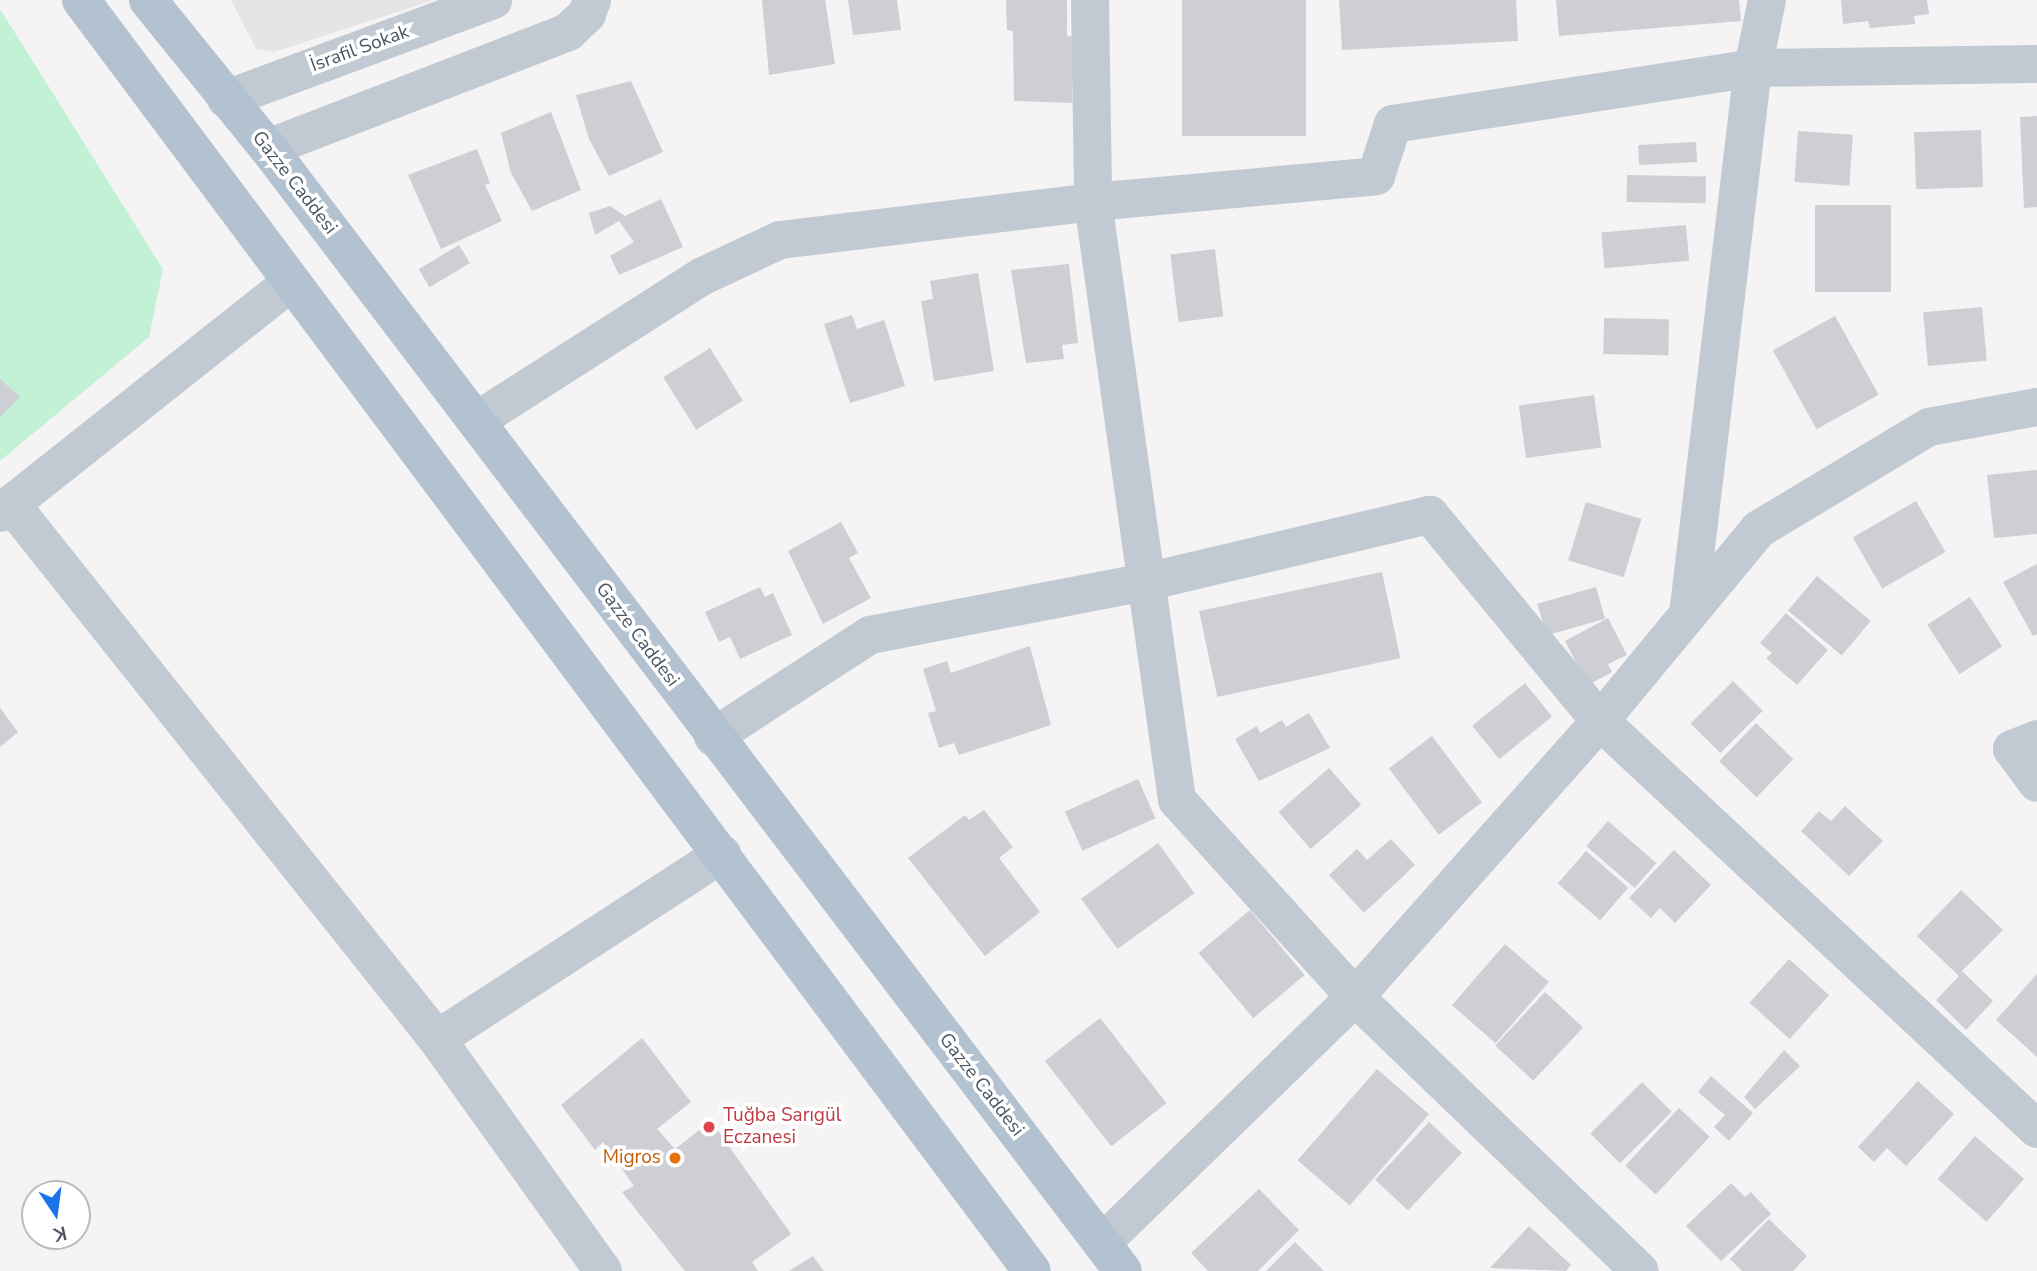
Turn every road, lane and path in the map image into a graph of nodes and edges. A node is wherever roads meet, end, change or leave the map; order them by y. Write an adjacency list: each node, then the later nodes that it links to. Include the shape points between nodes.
1 (81, 0): 12 (main road)
2 (148, 0): 9 (main road, Gazze Caddesi)
3 (493, 0): 9 (street, İsrafil Sokak)
4 (592, 0): 10 (street, via 587,13 568,32)
5 (1090, 0): 11 (street)
6 (1767, 0): 8 (street)
7 (2037, 64): 8 (street)
8 (1753, 68): 11 (street, via 1393,124 1376,176); 17 (street)
9 (226, 99): 10 (main road, Gazze Caddesi)
10 (268, 148): 14 (main road, Gazze Caddesi)
11 (1093, 202): 14 (street, via 780,240 703,276); 16 (street)
12 (291, 282): 15 (street); 22 (main road)
13 (2037, 407): 17 (street, via 1929,427 1759,528)
14 (476, 421): 19 (main road, Gazze Caddesi)
15 (5, 508): 24 (street)
16 (1146, 582): 18 (street, via 1430,515); 19 (street, via 870,635); 23 (street, via 1177,800)
17 (1688, 615): 18 (street)
18 (1600, 721): 23 (street); 25 (street)
19 (713, 737): 26 (main road, Gazze Caddesi)
20 (2037, 739): 21 (street, via 2012,749)
21 (2037, 783)
22 (722, 854): 24 (street); 28 (main road)
23 (1355, 997): 26 (street); 29 (street)
24 (437, 1040): 27 (street)
25 (2037, 1129)
26 (1113, 1257)
27 (603, 1271)
28 (1032, 1271)
29 (1640, 1271)

